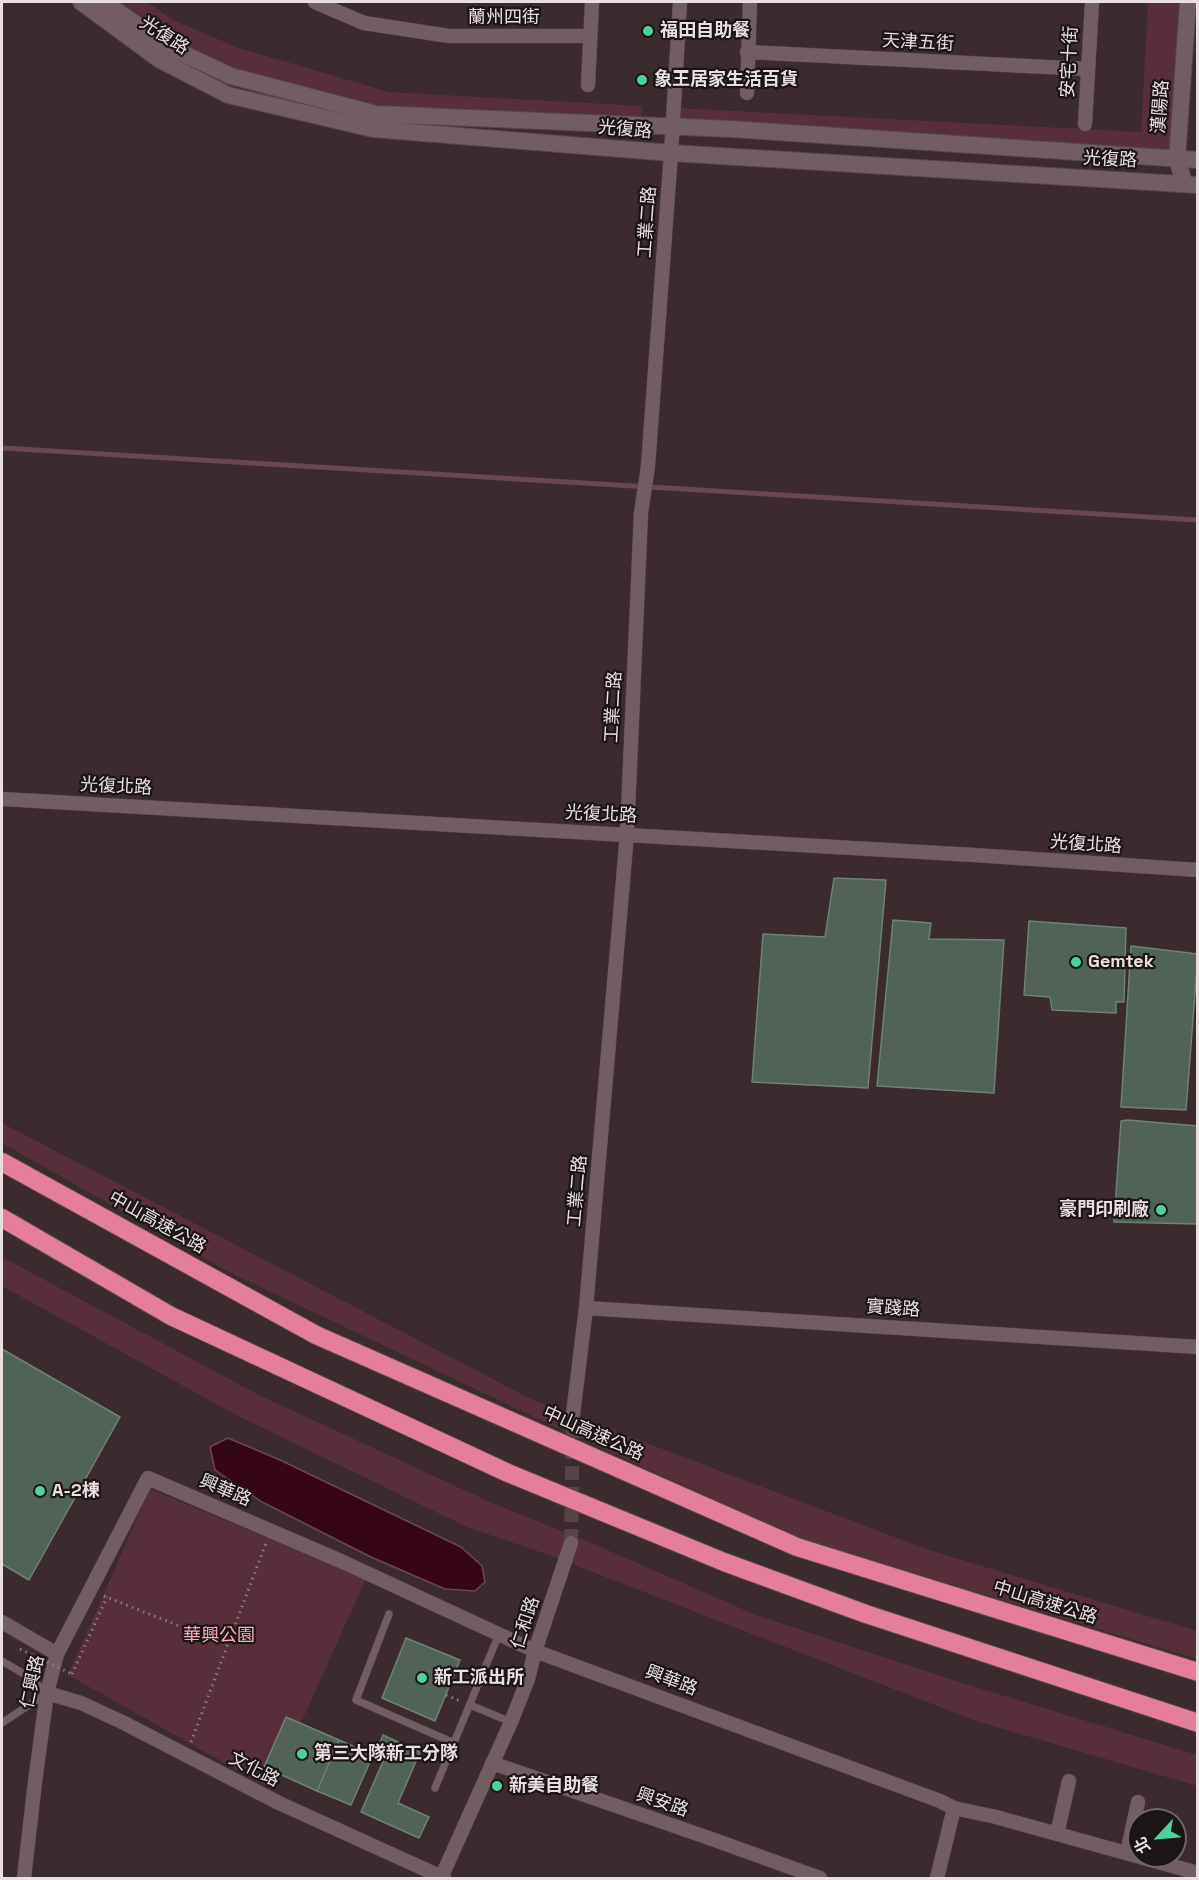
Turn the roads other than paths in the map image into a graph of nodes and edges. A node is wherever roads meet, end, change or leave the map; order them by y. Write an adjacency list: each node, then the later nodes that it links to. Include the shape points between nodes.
1 (81, 2): 16 (street, 光復路, via 160,60 228,95 373,129)
2 (104, 2): 15 (street, 光復路, via 169,47 231,76 376,114)
3 (315, 2): 9 (street, 蘭州四街, via 364,23 449,36)
4 (592, 2): 9 (street)
5 (680, 2): 15 (street, 工業二路)
6 (750, 2): 10 (street)
7 (1092, 2): 11 (street, 安宅十街)
8 (1188, 2): 17 (street, 漢陽路)
9 (590, 36): 12 (street)
10 (747, 52): 11 (street, 天津五街); 13 (street)
11 (1088, 69): 14 (street, 安宅十街)
12 (588, 85)
13 (747, 93)
14 (1085, 124)
15 (673, 126): 16 (street, 工業二路); 17 (street, 光復路)
16 (671, 153): 19 (street, 光復路); 21 (street, 工業二路, via 648,466 641,513)
17 (1177, 159): 18 (street, 光復路); 19 (street, 漢陽路)
18 (1197, 159): 19 (street)
19 (1191, 184)
20 (2, 799): 21 (street, 光復北路)
21 (627, 834): 22 (street, 光復北路); 25 (street, 工業二路)
22 (1197, 870)
23 (2, 1161): 36 (highway, 中山高速公路, via 316,1335 797,1547)
24 (2, 1218): 41 (highway, via 171,1316 508,1473 724,1562 866,1614)
25 (586, 1308): 26 (street, 實踐路); 27 (street, 工業二路)
26 (1197, 1347)
27 (573, 1414)
28 (148, 1478): 32 (street, 興華路); 34 (street, 仁興路)
29 (571, 1543): 33 (street, 仁和路)
30 (389, 1614): 42 (lane, via 356,1700)
31 (2, 1622): 34 (street)
32 (499, 1634): 33 (street, 興華路); 38 (lane)
33 (535, 1651): 39 (street, 仁和路); 47 (street, 興華路)
34 (57, 1654): 37 (street, 仁興路)
35 (2, 1660): 37 (lane)
36 (1197, 1672)
37 (47, 1693): 40 (lane); 54 (street, 仁興路); 55 (street, 文化路, via 122,1722 271,1799)
38 (470, 1705): 39 (lane); 42 (lane)
39 (512, 1722): 43 (street, 仁和路)
40 (2, 1723)
41 (1197, 1723)
42 (454, 1743): 45 (lane)
43 (492, 1763): 55 (street, 仁和路); 56 (street, 興安路)
44 (1069, 1781): 49 (street)
45 (435, 1788)
46 (1138, 1802): 48 (street)
47 (954, 1808): 49 (street, 興華路); 57 (street)
48 (1137, 1808)
49 (1057, 1834): 50 (street, 興華路)
50 (1127, 1853)
51 (1197, 1857): 53 (street)
52 (1181, 1868): 53 (street, 興華路)
53 (1196, 1872)
54 (24, 1878)
55 (442, 1878)
56 (820, 1878)
57 (937, 1878)

